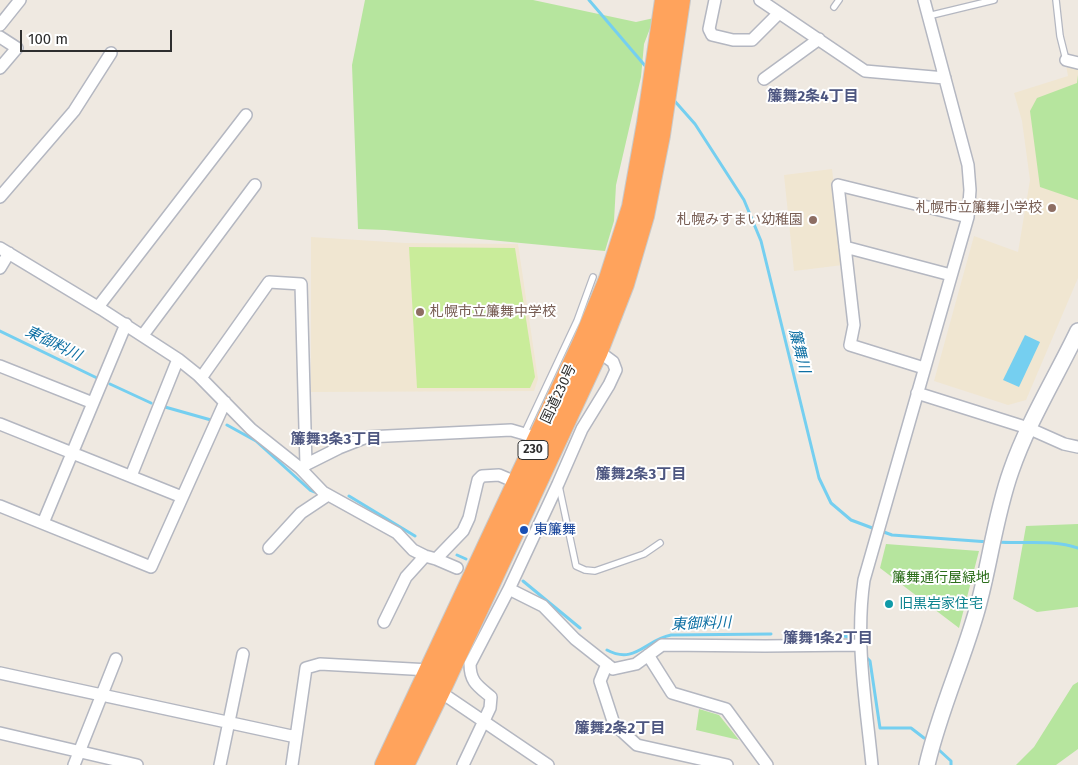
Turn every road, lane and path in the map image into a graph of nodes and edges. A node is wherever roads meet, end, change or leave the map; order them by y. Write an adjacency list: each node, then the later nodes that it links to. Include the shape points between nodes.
1 (20, 0): 13 (street)
2 (665, 0): 23 (highway, 国道230号 / 230, via 659,39)
3 (680, 0): 23 (highway, 国道230号 / 230, via 672,56)
4 (715, 0): 11 (street, via 709,29 712,35 733,40 752,40)
5 (760, 0): 11 (street)
6 (839, 0): 10 (lane)
7 (994, 0): 12 (lane)
8 (1056, 0): 17 (lane)
9 (924, 1): 12 (street)
10 (834, 7)
11 (779, 14): 15 (street)
12 (928, 16): 21 (street)
13 (0, 25)
14 (0, 38): 19 (street, via 17,48)
15 (819, 39): 20 (street); 21 (street, via 865,71)
16 (111, 53): 25 (street, via 74,111)
17 (1066, 60): 18 (street)
18 (1078, 63)
19 (0, 68)
20 (764, 78)
21 (945, 78): 26 (street, via 968,165)
22 (246, 115): 32 (street)
23 (654, 129): 36 (highway, 国道230号 / 230)
24 (256, 185): 35 (street)
25 (0, 197)
26 (968, 217): 27 (street, via 838,185); 30 (street)
27 (845, 247): 30 (street); 39 (street, via 854,325 850,345)
28 (4, 250): 29 (street); 32 (street)
29 (0, 268)
30 (951, 275): 39 (street)
31 (593, 277): 46 (lane)
32 (98, 307): 33 (street)
33 (126, 324): 35 (street); 43 (street)
34 (1078, 331): 45 (street)
35 (144, 335): 37 (street)
36 (591, 346): 46 (highway, 国道230号 / 230); 51 (street, via 613,362 616,370 582,428)
37 (178, 359): 40 (street); 50 (street)
38 (0, 366): 43 (street)
39 (924, 368): 41 (street)
40 (201, 378): 42 (street); 49 (street, via 269,282 301,284)
41 (917, 393): 45 (street); 63 (street, via 864,580)
42 (225, 402): 49 (street, via 251,429); 54 (street)
43 (93, 403): 48 (street)
44 (0, 424): 48 (street)
45 (1028, 428): 47 (street); 88 (street, via 1000,508 977,609 939,719)
46 (539, 439): 49 (street, via 511,430 367,437); 52 (highway, 国道230号 / 230)
47 (1078, 448)
48 (72, 453): 50 (street); 56 (street)
49 (303, 466): 53 (street)
50 (131, 476): 54 (street)
51 (558, 484): 57 (lane, via 576,566 595,571 644,554); 61 (street)
52 (525, 488): 59 (street, via 499,475 482,476 463,531); 69 (highway, 国道230号 / 230)
53 (328, 495): 58 (street, via 301,513); 59 (street, via 397,532 413,550)
54 (182, 497): 56 (street, via 150,567)
55 (0, 506): 56 (street)
56 (43, 523)
57 (660, 543)
58 (270, 548)
59 (430, 558): 60 (street); 62 (street, via 406,577)
60 (457, 568)
61 (509, 589): 67 (street, via 543,606 575,639); 71 (street, via 470,664 470,675 491,697 490,708)
62 (384, 622)
63 (860, 645): 65 (street, via 662,645); 87 (street)
64 (243, 654): 72 (street)
65 (648, 655): 67 (street, via 636,664 614,669); 86 (street, via 672,693 726,709)
66 (116, 659): 70 (street)
67 (607, 664): 85 (street, via 600,681 614,724 637,745)
68 (0, 673): 70 (street)
69 (431, 681): 71 (street); 74 (street, via 320,664 306,668); 81 (highway, 国道230号 / 230); 82 (highway, 国道230号 / 230)
70 (102, 695): 72 (street); 75 (street)
71 (483, 721): 76 (street); 83 (street)
72 (229, 723): 74 (street); 79 (street)
73 (0, 733): 75 (street)
74 (296, 736): 80 (street)
75 (79, 752): 77 (street); 78 (street)
76 (533, 761): 84 (street)
77 (74, 765)
78 (136, 765)
79 (220, 765)
80 (292, 765)
81 (385, 765)
82 (404, 765)
83 (463, 765)
84 (548, 765)
85 (727, 765)
86 (767, 765)
87 (872, 765)
88 (927, 765)

